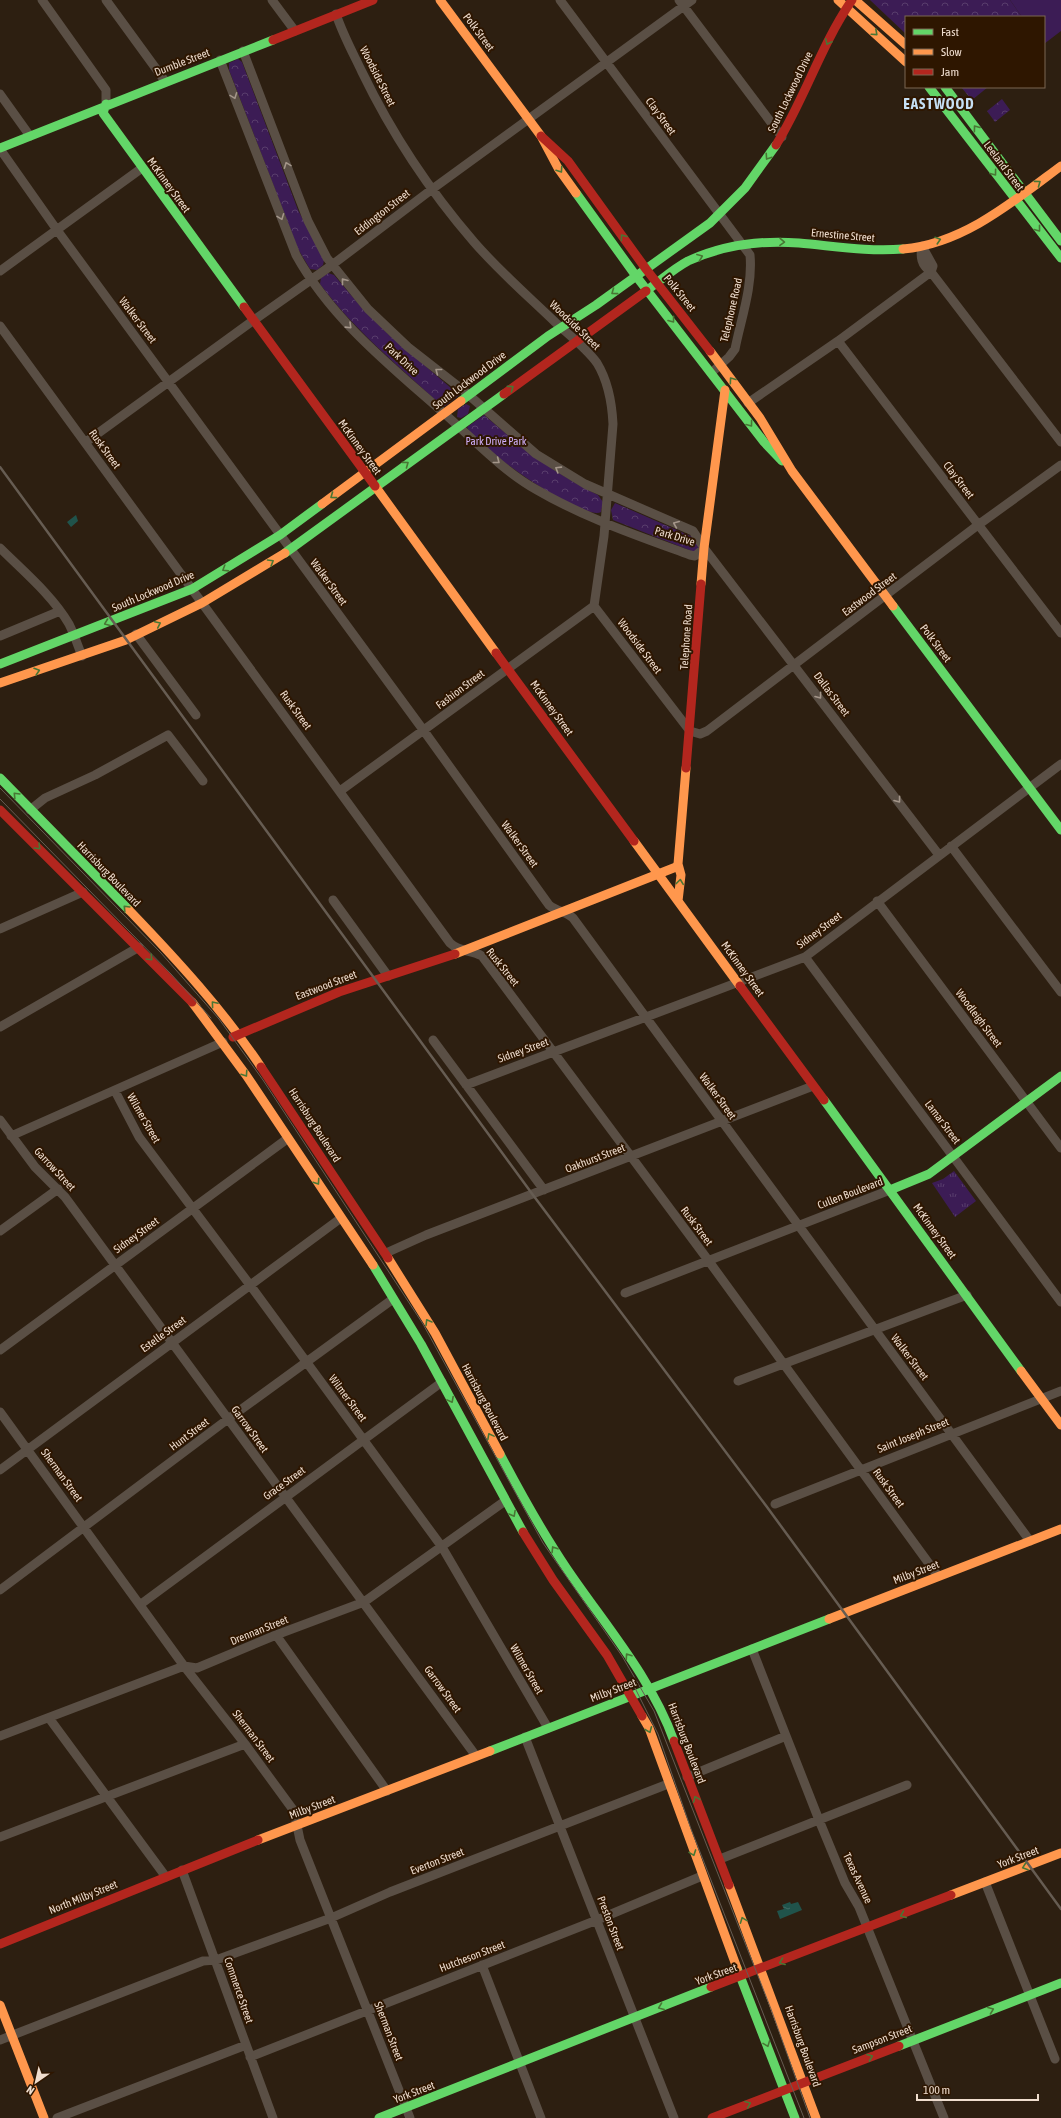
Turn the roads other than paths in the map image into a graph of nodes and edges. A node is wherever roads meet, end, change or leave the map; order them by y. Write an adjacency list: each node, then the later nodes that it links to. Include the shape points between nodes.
1 (42, 0): 24 (street, McKinney Street, via 106,90)
2 (106, 0): 19 (street)
3 (272, 0): 13 (street)
4 (373, 0): 12 (main road, Dumble Street)
5 (440, 0): 25 (main road, Polk Street)
6 (560, 0): 18 (street, Clay Street)
7 (692, 0): 10 (street, Eddington Street)
8 (838, 0): 11 (main road)
9 (855, 0): 14 (main road)
10 (681, 3): 18 (street, Eddington Street); 28 (street)
11 (849, 4): 17 (main road, one-way to 17); 28 (main road, South Lockwood Drive, one-way to 28, via 826,45 805,94)
12 (336, 14): 13 (main road, Dumble Street); 32 (street, Woodside Street, via 380,108)
13 (295, 30): 15 (main road, Dumble Street)
14 (905, 44)
15 (243, 51): 16 (main road, Dumble Street); 41 (street, Park Drive, one-way to 15, via 308,221)
16 (220, 60): 19 (main road, Dumble Street); 46 (street, Park Drive, one-way to 46, via 291,243)
17 (905, 61)
18 (606, 62): 25 (street, Eddington Street); 35 (street, Clay Street)
19 (165, 81): 24 (main road, Dumble Street)
20 (930, 88): 23 (main road, Leeland Street)
21 (946, 89): 23 (main road); 33 (main road, Leeland Street, one-way to 21)
22 (0, 94): 26 (street)
23 (938, 99): 34 (main road, Leeland Street, one-way to 34)
24 (106, 104): 26 (main road, Dumble Street); 31 (main road, McKinney Street, via 103,113)
25 (529, 119): 27 (main road, Polk Street); 32 (street, Eddington Street)
26 (30, 136): 29 (main road, Dumble Street)
27 (541, 136): 42 (main road, Polk Street, one-way to 27, via 568,161); 45 (main road, Polk Street, one-way to 45, via 558,168)
28 (782, 137): 35 (main road, South Lockwood Drive, one-way to 35, via 761,168)
29 (0, 148): 36 (street, Walker Street)
30 (1061, 166): 33 (main road, Ernestine Street, one-way to 30)
31 (142, 168): 36 (street); 49 (main road, McKinney Street)
32 (431, 190): 41 (street, Eddington Street); 51 (street, Woodside Street, via 474,243)
33 (1025, 192): 34 (main road, Ernestine Street); 37 (main road, Leeland Street)
34 (1015, 200): 39 (main road, Ernestine Street, one-way to 34, via 968,228); 40 (main road, Leeland Street, one-way to 40)
35 (720, 215): 38 (street, Clay Street); 42 (main road, South Lockwood Drive)
36 (57, 230): 43 (street); 56 (street, Walker Street)
37 (1061, 241)
38 (743, 246): 39 (main road, Ernestine Street, one-way to 39, via 778,242 886,251); 47 (main road, Ernestine Street, one-way to 38, via 665,275 698,257); 54 (street, Telephone Road, via 750,255 750,282 735,349)
39 (922, 246): 44 (street, via 933,266)
40 (1061, 258)
41 (332, 265): 46 (street, Eddington Street); 58 (street, Park Drive, one-way to 41, via 387,327)
42 (646, 269): 45 (main road, South Lockwood Drive); 47 (main road, Polk Street)
43 (0, 271)
44 (931, 272): 53 (street); 66 (street)
45 (636, 276): 48 (main road, Polk Street); 51 (main road, South Lockwood Drive, one-way to 51)
46 (310, 280): 49 (street, Eddington Street); 62 (street, Park Drive, one-way to 62, via 341,319)
47 (657, 283): 48 (main road); 54 (main road, Polk Street)
48 (648, 289): 52 (main road); 55 (main road, Polk Street, one-way to 55)
49 (254, 320): 56 (street, Eddington Street); 69 (main road, McKinney Street)
50 (0, 326): 65 (street, Rusk Street)
51 (562, 328): 52 (street, Woodside Street); 58 (main road, South Lockwood Drive)
52 (576, 341): 60 (main road, one-way to 52); 71 (street, Woodside Street, via 597,364 612,406 613,441)
53 (838, 341): 59 (street); 73 (street, Clay Street)
54 (721, 365): 55 (street, Telephone Road); 59 (main road, Polk Street, one-way to 54)
55 (711, 373): 57 (main road, Polk Street)
56 (169, 381): 65 (street, Eddington Street); 74 (street, Walker Street)
57 (725, 390): 61 (main road, Polk Street); 64 (main road, Telephone Road)
58 (468, 395): 60 (street, Park Drive); 62 (main road, South Lockwood Drive)
59 (748, 403): 61 (main road); 68 (main road, Polk Street)
60 (484, 408): 63 (main road); 71 (street, Park Drive, one-way to 60, via 536,454)
61 (739, 409): 64 (main road); 68 (main road, Polk Street, one-way to 68, via 776,456)
62 (444, 414): 63 (street, Park Drive); 69 (main road, South Lockwood Drive)
63 (459, 427): 70 (main road, one-way to 63); 72 (street, Park Drive, one-way to 72, via 489,455 534,489)
64 (720, 427): 76 (main road, Telephone Road)
65 (86, 442): 78 (street, Rusk Street)
66 (1061, 442)
67 (1061, 465): 73 (street, Eastwood Street)
68 (792, 470): 79 (main road, Polk Street)
69 (364, 473): 70 (main road, McKinney Street); 74 (main road, South Lockwood Drive, one-way to 74)
70 (374, 487): 77 (main road); 90 (main road, McKinney Street)
71 (608, 495): 72 (street, Woodside Street); 76 (street, Park Drive, one-way to 71, via 693,531)
72 (606, 524): 76 (street, Park Drive, via 690,555 695,556); 81 (street, Woodside Street)
73 (978, 525): 79 (street, Eastwood Street); 83 (street, Clay Street)
74 (280, 535): 77 (street, Walker Street); 78 (main road, South Lockwood Drive, one-way to 78)
75 (0, 548): 82 (street)
76 (704, 548): 89 (street, Dallas Street); 94 (main road, Telephone Road)
77 (290, 550): 80 (main road, one-way to 77); 93 (street, Walker Street)
78 (192, 589): 80 (street, Rusk Street); 86 (main road, South Lockwood Drive, one-way to 86)
79 (886, 597): 89 (street, Eastwood Street); 98 (main road, Polk Street)
80 (202, 603): 84 (main road, one-way to 80); 99 (street, Rusk Street)
81 (594, 606): 90 (street, Fashion Street); 94 (street, Woodside Street)
82 (60, 611): 85 (street); 86 (street)
83 (1061, 633)
84 (136, 634): 87 (main road); 92 (street)
85 (0, 636)
86 (74, 636): 87 (street); 88 (main road, South Lockwood Drive)
87 (82, 656): 91 (main road, one-way to 87)
88 (0, 664)
89 (795, 665): 94 (street, Eastwood Street, via 707,732 700,734); 104 (street, Dallas Street, one-way to 104)
90 (508, 668): 93 (street, Fashion Street); 106 (main road, McKinney Street)
91 (0, 683)
92 (196, 714)
93 (424, 731): 99 (street, Fashion Street); 111 (street, Walker Street, via 549,905)
94 (690, 731): 105 (main road, Telephone Road)
95 (1061, 764): 98 (street, Sidney Street)
96 (0, 778): 101 (main road, Harrisburg Boulevard, one-way to 96)
97 (203, 782): 101 (street, via 168,735 45,798)
98 (1029, 787): 102 (main road, Polk Street); 103 (street, Sidney Street)
99 (340, 790): 114 (street, Rusk Street, via 450,943 454,948)
100 (0, 810): 107 (main road, one-way to 107)
101 (30, 810): 121 (main road, Harrisburg Boulevard, one-way to 101, via 181,964)
102 (1061, 830)
103 (951, 846): 104 (street, Sidney Street); 118 (street)
104 (939, 855): 110 (street, Sidney Street)
105 (678, 864): 106 (main road); 109 (main road, Telephone Road, one-way to 105, via 681,875)
106 (658, 875): 109 (main road, McKinney Street); 111 (main road, Eastwood Street)
107 (83, 892): 112 (street); 113 (main road)
108 (333, 900): 116 (street)
109 (678, 901): 117 (main road, McKinney Street)
110 (877, 901): 115 (street, Sidney Street); 129 (street, Woodleigh Street)
111 (562, 912): 114 (main road, Eastwood Street); 119 (street, Walker Street, via 573,918)
112 (0, 929)
113 (139, 947): 120 (street); 123 (main road, one-way to 123, via 194,1005)
114 (465, 951): 116 (main road, Eastwood Street); 124 (street, Rusk Street, via 482,956)
115 (805, 957): 117 (street, Sidney Street); 136 (street, Lamar Street)
116 (388, 976): 121 (main road, Eastwood Street, via 339,992)
117 (737, 982): 119 (street, Sidney Street); 127 (main road, McKinney Street)
118 (1061, 992)
119 (644, 1017): 124 (street, Sidney Street); 131 (street, Walker Street)
120 (0, 1027)
121 (239, 1034): 123 (main road, Eastwood Street); 144 (main road, Harrisburg Boulevard)
122 (433, 1040): 126 (street)
123 (223, 1042): 128 (street, Eastwood Street); 133 (main road, one-way to 133)
124 (553, 1052): 126 (street, Sidney Street); 135 (street, Rusk Street)
125 (1061, 1076): 129 (main road, Cullen Boulevard)
126 (466, 1085): 138 (street)
127 (814, 1086): 131 (street, Oakhurst Street); 139 (main road, McKinney Street)
128 (115, 1091): 132 (street, Eastwood Street); 140 (street, Wilmer Street, via 139,1137)
129 (1026, 1102): 134 (street, Woodleigh Street); 136 (main road, Cullen Boulevard)
130 (0, 1120): 132 (street, Garrow Street)
131 (722, 1121): 135 (street, Oakhurst Street); 142 (street, Walker Street)
132 (11, 1136): 137 (street, Garrow Street, via 35,1167)
133 (287, 1139): 140 (street, Sidney Street); 141 (main road, one-way to 141)
134 (1061, 1148)
135 (630, 1157): 138 (street, Oakhurst Street); 145 (street, Rusk Street)
136 (953, 1157): 139 (main road, Cullen Boulevard, via 929,1174); 151 (street, Lamar Street)
137 (58, 1189): 143 (street); 146 (street, Garrow Street)
138 (544, 1190): 144 (street, Oakhurst Street)
139 (890, 1190): 142 (street, Cullen Boulevard); 149 (main road, McKinney Street)
140 (192, 1208): 146 (street, Sidney Street); 147 (street, Wilmer Street)
141 (341, 1218): 147 (street, Estelle Street); 150 (main road)
142 (798, 1225): 145 (street, Cullen Boulevard); 152 (street, Walker Street)
143 (0, 1231)
144 (386, 1253): 183 (main road, Harrisburg Boulevard, one-way to 144, via 567,1569 527,1506 435,1333)
145 (708, 1260): 148 (street, Cullen Boulevard); 156 (street, Rusk Street)
146 (116, 1265): 153 (street, Garrow Street); 154 (street, Sidney Street)
147 (250, 1285): 153 (street, Estelle Street); 155 (street, Wilmer Street)
148 (626, 1293)
149 (967, 1295): 152 (street); 160 (main road, McKinney Street)
150 (393, 1299): 155 (street, Hunt Street); 157 (main road)
151 (1061, 1302)
152 (875, 1330): 156 (street); 164 (street, Walker Street)
153 (172, 1343): 162 (street, Garrow Street); 166 (street, Estelle Street)
154 (0, 1350)
155 (306, 1362): 162 (street, Hunt Street); 165 (street, Wilmer Street)
156 (784, 1364): 158 (street); 168 (street, Rusk Street)
157 (442, 1382): 165 (street, Grace Street); 170 (main road, one-way to 170)
158 (738, 1382)
159 (1061, 1390): 160 (street, Saint Joseph Street)
160 (1041, 1397): 163 (main road, McKinney Street); 164 (street, Saint Joseph Street)
161 (0, 1412): 166 (street, Sherman Street)
162 (228, 1419): 169 (street, Garrow Street); 172 (street, Hunt Street)
163 (1061, 1424)
164 (951, 1432): 168 (street, Saint Joseph Street); 174 (street, Walker Street)
165 (364, 1440): 169 (street, Grace Street); 175 (street, Wilmer Street)
166 (28, 1449): 167 (street, Estelle Street); 172 (street, Sherman Street)
167 (0, 1470)
168 (860, 1470): 171 (street, Saint Joseph Street); 176 (street, Rusk Street)
169 (286, 1497): 178 (street, Garrow Street); 179 (street, Grace Street)
170 (505, 1501): 175 (street, Drennan Street); 184 (main road, one-way to 184, via 553,1580 607,1655)
171 (775, 1504)
172 (85, 1527): 177 (street, Hunt Street); 179 (street, Sherman Street)
173 (1061, 1529): 174 (main road, Milby Street)
174 (1030, 1541): 176 (main road, Milby Street)
175 (442, 1547): 178 (street, Drennan Street); 186 (street, Wilmer Street)
176 (938, 1576): 181 (main road, Milby Street)
177 (0, 1590)
178 (364, 1602): 180 (street, Drennan Street); 191 (street, Garrow Street)
179 (141, 1604): 182 (street, Sherman Street)
180 (276, 1635): 182 (street, Drennan Street, via 197,1668); 195 (street)
181 (752, 1649): 183 (main road, Milby Street); 188 (street, Texas Avenue)
182 (184, 1666): 185 (street, Drennan Street); 190 (street, Sherman Street)
183 (650, 1688): 184 (main road, Milby Street); 192 (main road, Harrisburg Boulevard, via 666,1719)
184 (632, 1696): 186 (main road, Milby Street); 193 (main road, one-way to 193, via 649,1728)
185 (49, 1718): 187 (street, Drennan Street); 196 (street, Commerce Street)
186 (548, 1728): 189 (main road, Milby Street)
187 (0, 1736)
188 (786, 1736): 192 (street); 197 (street, Texas Avenue)
189 (524, 1737): 191 (main road, Milby Street); 199 (street, Preston Street)
190 (245, 1744): 196 (street); 198 (street, Sherman Street, via 294,1811)
191 (476, 1756): 195 (main road, Milby Street)
192 (687, 1777): 202 (main road, Harrisburg Boulevard, one-way to 192)
193 (668, 1784): 199 (street, Everton Street); 204 (main road, one-way to 204)
194 (907, 1786): 197 (street)
195 (387, 1791): 198 (main road, Milby Street)
196 (107, 1796): 200 (street); 203 (street, Commerce Street)
197 (819, 1820): 202 (street); 208 (street, Texas Avenue, via 845,1884)
198 (297, 1826): 203 (main road, Milby Street); 206 (street, Sherman Street, via 300,1840)
199 (560, 1826): 206 (street, Everton Street, via 390,1892); 207 (street, Preston Street)
200 (0, 1837)
201 (1061, 1853): 205 (main road, York Street, one-way to 205)
202 (720, 1859): 212 (main road, Harrisburg Boulevard, one-way to 202)
203 (174, 1873): 209 (main road, North Milby Street); 210 (street, Commerce Street)
204 (702, 1876): 207 (street, Hutcheson Street); 213 (main road)
205 (985, 1882): 208 (main road, York Street, one-way to 208); 215 (street)
206 (331, 1918): 210 (street, Everton Street); 217 (street, Sherman Street)
207 (597, 1920): 211 (street, Hutcheson Street); 218 (street, Preston Street)
208 (868, 1929): 212 (main road, York Street, one-way to 212); 221 (street, Texas Avenue)
209 (0, 1944)
210 (216, 1960): 219 (street, Everton Street, via 203,1961); 222 (street, Commerce Street)
211 (482, 1965): 217 (street, Hutcheson Street); 225 (street)
212 (762, 1969): 213 (main road, York Street); 226 (main road, Harrisburg Boulevard)
213 (742, 1977): 218 (main road, York Street, one-way to 218); 227 (main road, one-way to 227)
214 (1061, 1983): 215 (main road, Sampson Street)
215 (1031, 1995): 221 (main road, Sampson Street, one-way to 215); 224 (street)
216 (0, 2005): 219 (main road)
217 (368, 2010): 223 (street, Hutcheson Street); 228 (street, Sherman Street)
218 (634, 2017): 225 (main road, York Street); 235 (street, Preston Street)
219 (12, 2036): 220 (street, Everton Street); 229 (main road)
220 (0, 2040)
221 (913, 2040): 226 (main road, Sampson Street, one-way to 221); 239 (street, Texas Avenue)
222 (246, 2045): 223 (street, Commerce Street); 230 (street)
223 (250, 2057): 231 (street, Commerce Street)
224 (1055, 2059)
225 (520, 2063): 228 (main road, York Street); 234 (street)
226 (803, 2083): 227 (main road, Sampson Street); 238 (main road, Harrisburg Boulevard)
227 (784, 2089): 236 (main road, Sampson Street, one-way to 227); 237 (main road)
228 (406, 2107): 232 (main road, York Street); 233 (street, Sherman Street)
229 (44, 2118)
230 (57, 2118)
231 (273, 2118)
232 (379, 2118)
233 (410, 2118)
234 (541, 2118)
235 (674, 2118)
236 (712, 2118)
237 (795, 2118)
238 (816, 2118)
239 (944, 2118)

